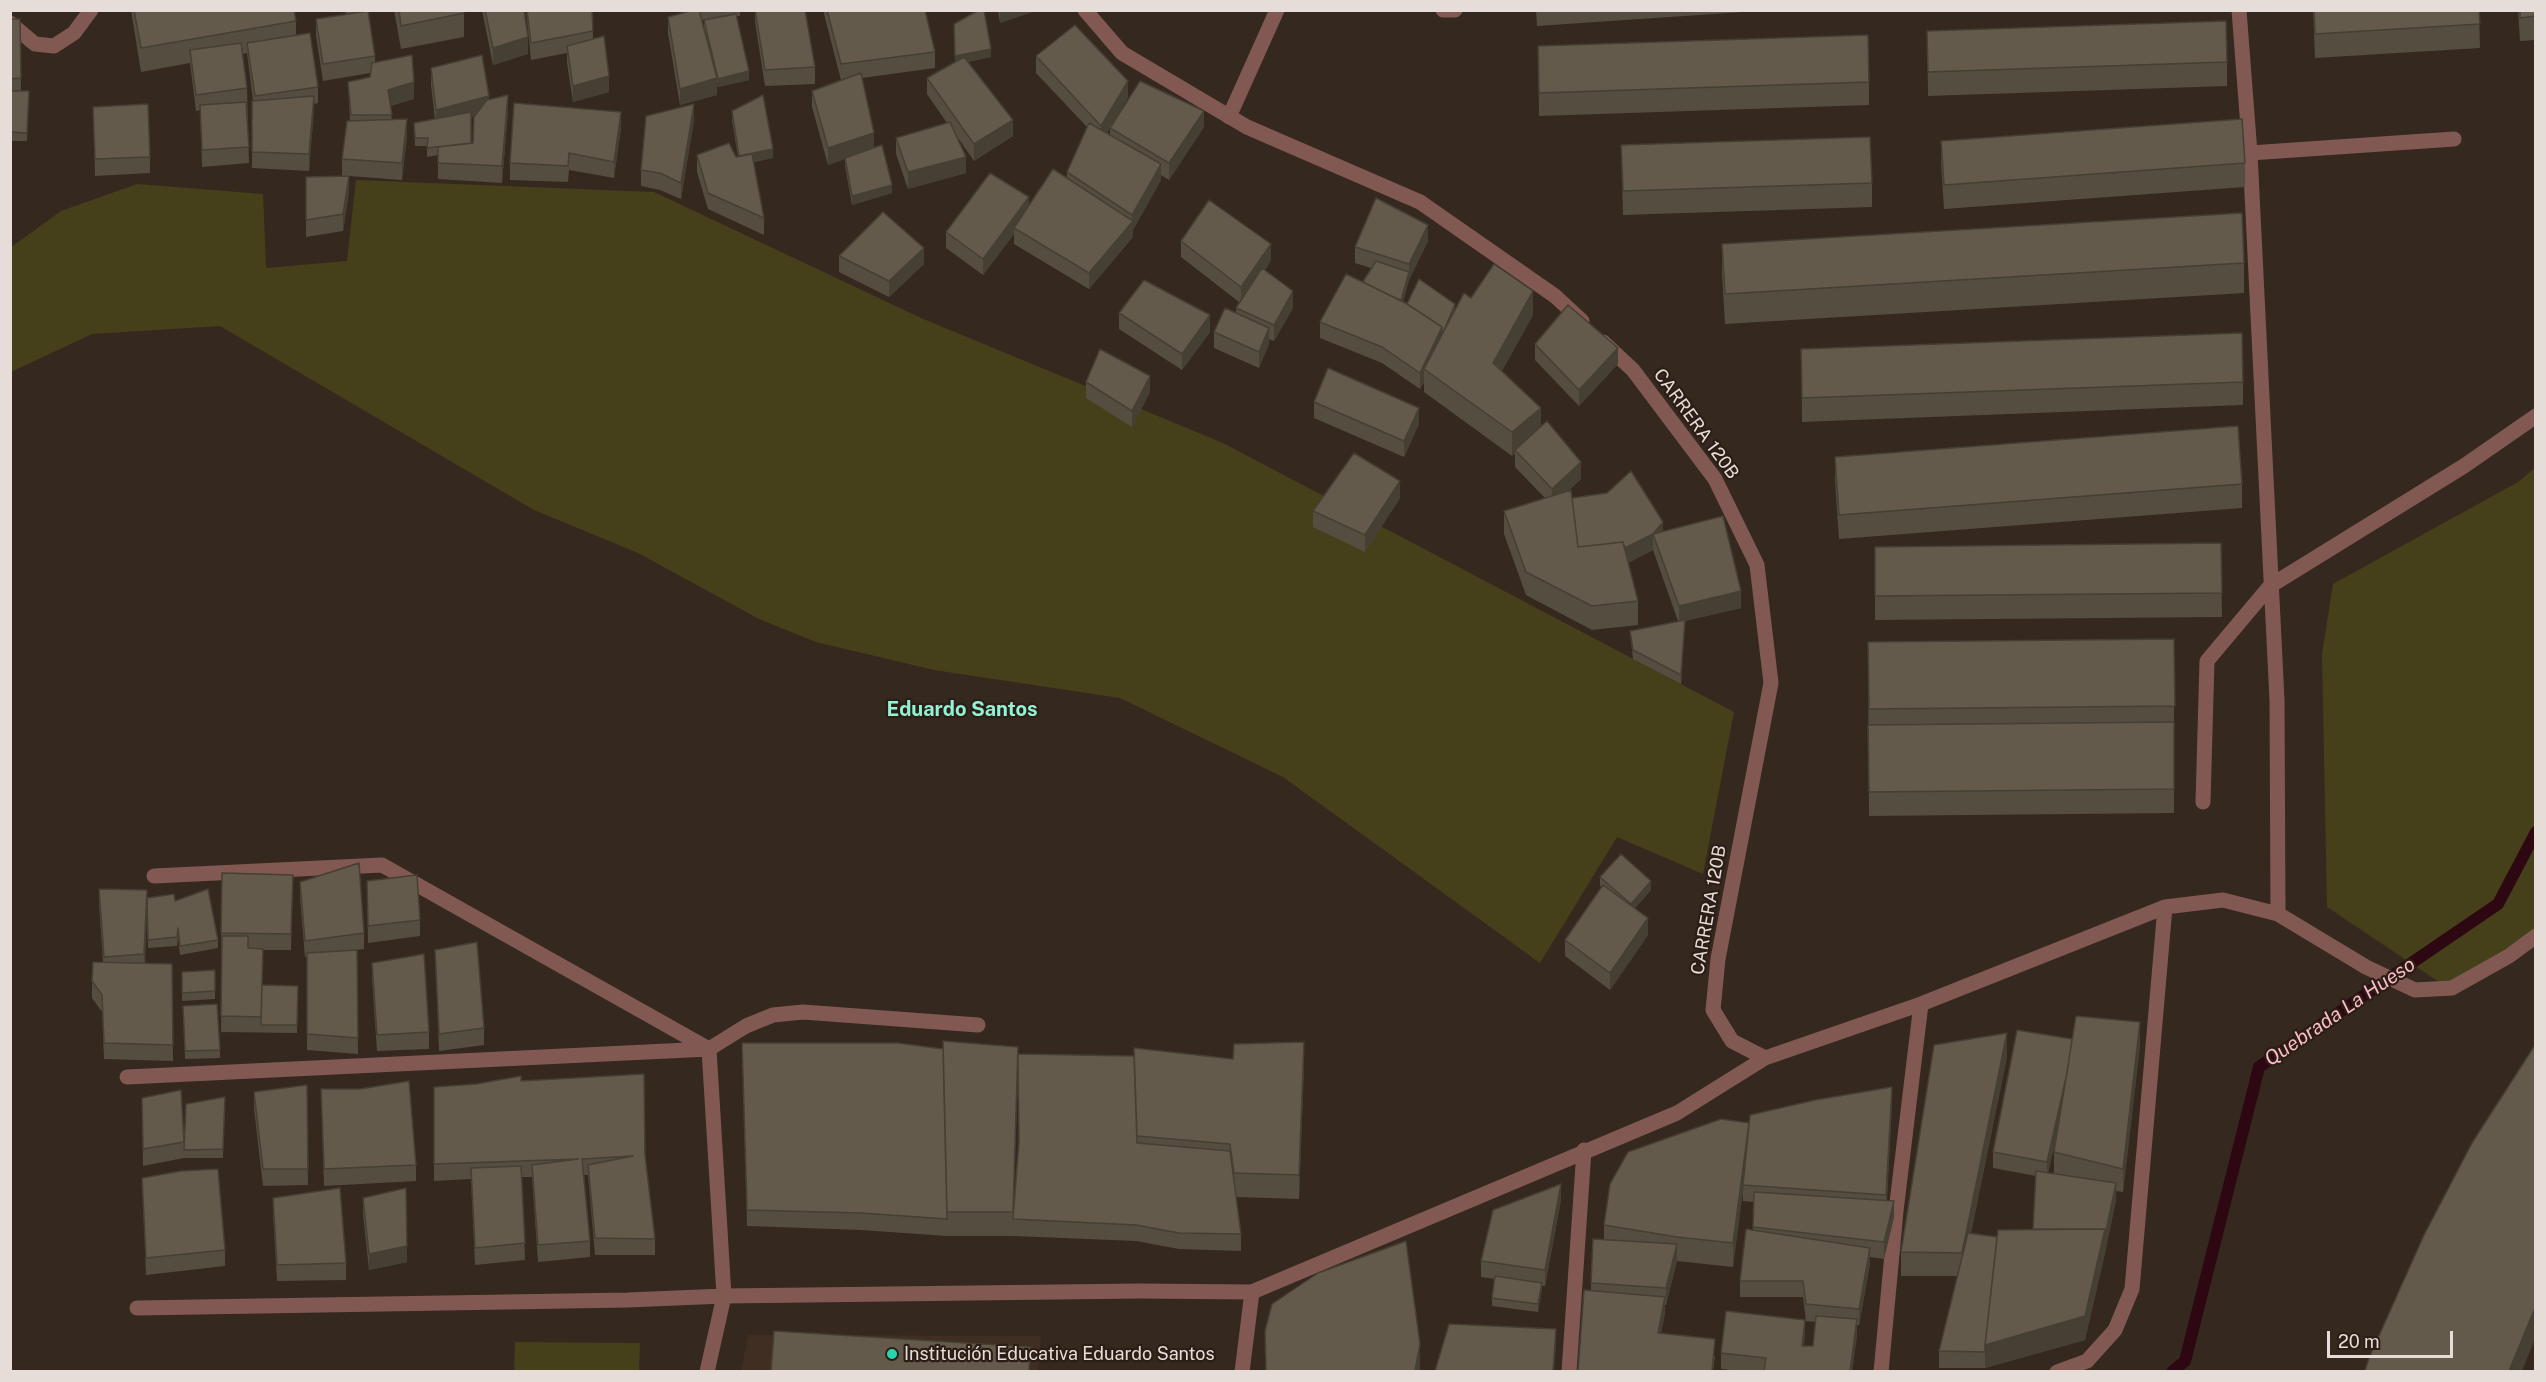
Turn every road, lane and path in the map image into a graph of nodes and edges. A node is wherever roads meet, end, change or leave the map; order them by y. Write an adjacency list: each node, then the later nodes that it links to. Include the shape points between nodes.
1 (91, 10): 7 (street, via 74,33 54,46 35,44)
2 (1085, 10): 8 (street, CARRERA 120B, via 1122,53)
3 (1277, 10): 8 (street)
4 (1443, 10): 5 (street)
5 (1455, 10)
6 (2239, 10): 10 (street)
7 (10, 23)
8 (1229, 117): 21 (street, CARRERA 120B, via 1420,202 1555,296 1633,370 1715,479 1757,565 1771,683 1718,959 1713,1010 1732,1041)
9 (2454, 139): 10 (street)
10 (2250, 153): 12 (street)
11 (2535, 416): 12 (street, via 2464,466)
12 (2270, 586): 13 (street, via 2206,661); 16 (street, via 2277,700)
13 (2203, 802)
14 (154, 876): 20 (street, via 382,865)
15 (2165, 907): 16 (street, via 2223,900); 18 (street); 31 (street, via 2132,1289 2115,1330 2102,1346 2087,1361)
16 (2278, 914): 17 (street, via 2366,967 2415,990 2452,988 2509,956)
17 (2535, 936)
18 (1921, 1004): 21 (street); 30 (street)
19 (978, 1025): 20 (street, via 802,1012 773,1015)
20 (709, 1048): 22 (street); 25 (street)
21 (1765, 1058): 23 (street, via 1677,1113)
22 (127, 1077)
23 (1584, 1150): 24 (street); 29 (street)
24 (1252, 1292): 25 (street); 28 (street)
25 (724, 1296): 26 (street); 27 (street)
26 (137, 1308)
27 (707, 1371)
28 (1242, 1371)
29 (1569, 1371)
30 (1881, 1371)
31 (2057, 1371)

